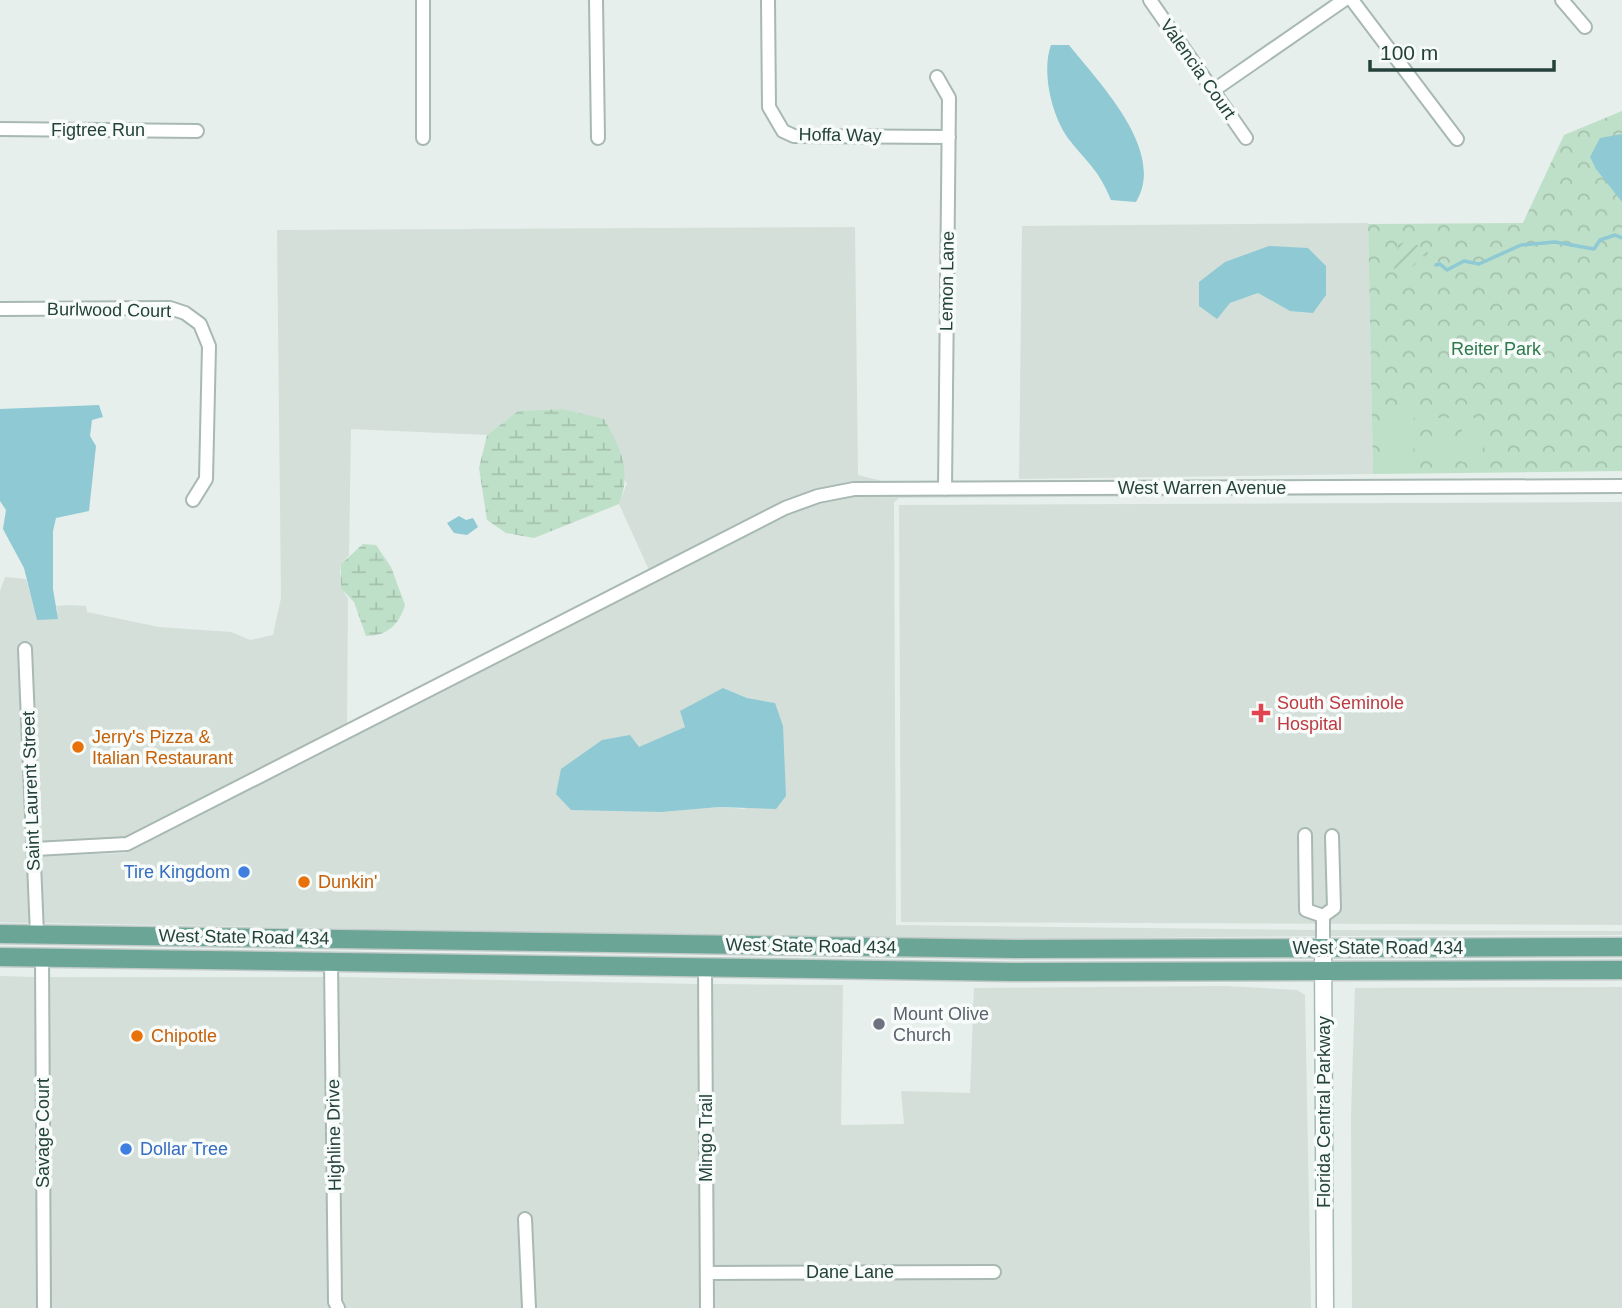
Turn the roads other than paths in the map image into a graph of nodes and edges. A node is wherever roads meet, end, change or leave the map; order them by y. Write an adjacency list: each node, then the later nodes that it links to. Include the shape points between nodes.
1 (423, 0): 14 (street)
2 (596, 0): 15 (street)
3 (768, 0): 13 (street, Hoffa Way, via 769,107 783,131 794,136)
4 (1150, 0): 10 (street, Valencia Court)
5 (1344, 0): 10 (street)
6 (1352, 0): 17 (street)
7 (1562, 0): 8 (street)
8 (1585, 27)
9 (937, 77): 13 (street, Lemon Lane, via 949,98)
10 (1214, 90): 16 (street, Valencia Court)
11 (0, 129): 12 (street, Figtree Run)
12 (197, 131)
13 (949, 137): 20 (street, Lemon Lane)
14 (423, 138)
15 (598, 138)
16 (1246, 138)
17 (1457, 139)
18 (0, 309): 21 (street, Burlwood Court, via 170,308 200,324 209,346 206,479)
19 (1622, 486): 20 (street, West Warren Avenue)
20 (945, 489): 25 (street, West Warren Avenue, via 854,489 785,508 127,844)
21 (193, 500)
22 (25, 649): 25 (street, Saint Laurent Street)
23 (1305, 835): 26 (street, via 1306,910)
24 (1332, 836): 26 (street, Florida Central Parkway, via 1334,908)
25 (35, 849): 28 (street, Saint Laurent Street)
26 (1323, 916): 33 (street, Florida Central Parkway)
27 (0, 934): 28 (main road, West State Road 434)
28 (37, 934): 29 (main road, West State Road 434); 34 (main road)
29 (73, 934): 30 (main road, West State Road 434); 35 (main road)
30 (703, 944): 31 (main road, West State Road 434); 37 (main road)
31 (738, 945): 33 (main road, West State Road 434); 38 (main road)
32 (1622, 947): 33 (main road, West State Road 434)
33 (1323, 948): 40 (street, Florida Central Parkway)
34 (2, 957): 35 (main road, West State Road 434)
35 (42, 958): 36 (main road, West State Road 434); 44 (street, Savage Court)
36 (331, 962): 37 (main road, West State Road 434); 45 (street, Highline Drive)
37 (662, 967): 38 (main road, West State Road 434)
38 (705, 967): 40 (main road, West State Road 434); 43 (street, Mingo Trail)
39 (1622, 970): 40 (main road, West State Road 434)
40 (1323, 972): 48 (street, Florida Central Parkway)
41 (525, 1219): 46 (street)
42 (993, 1272): 43 (street, Dane Lane)
43 (707, 1273): 47 (street, Mingo Trail)
44 (44, 1308)
45 (338, 1308)
46 (529, 1308)
47 (708, 1308)
48 (1325, 1308)

